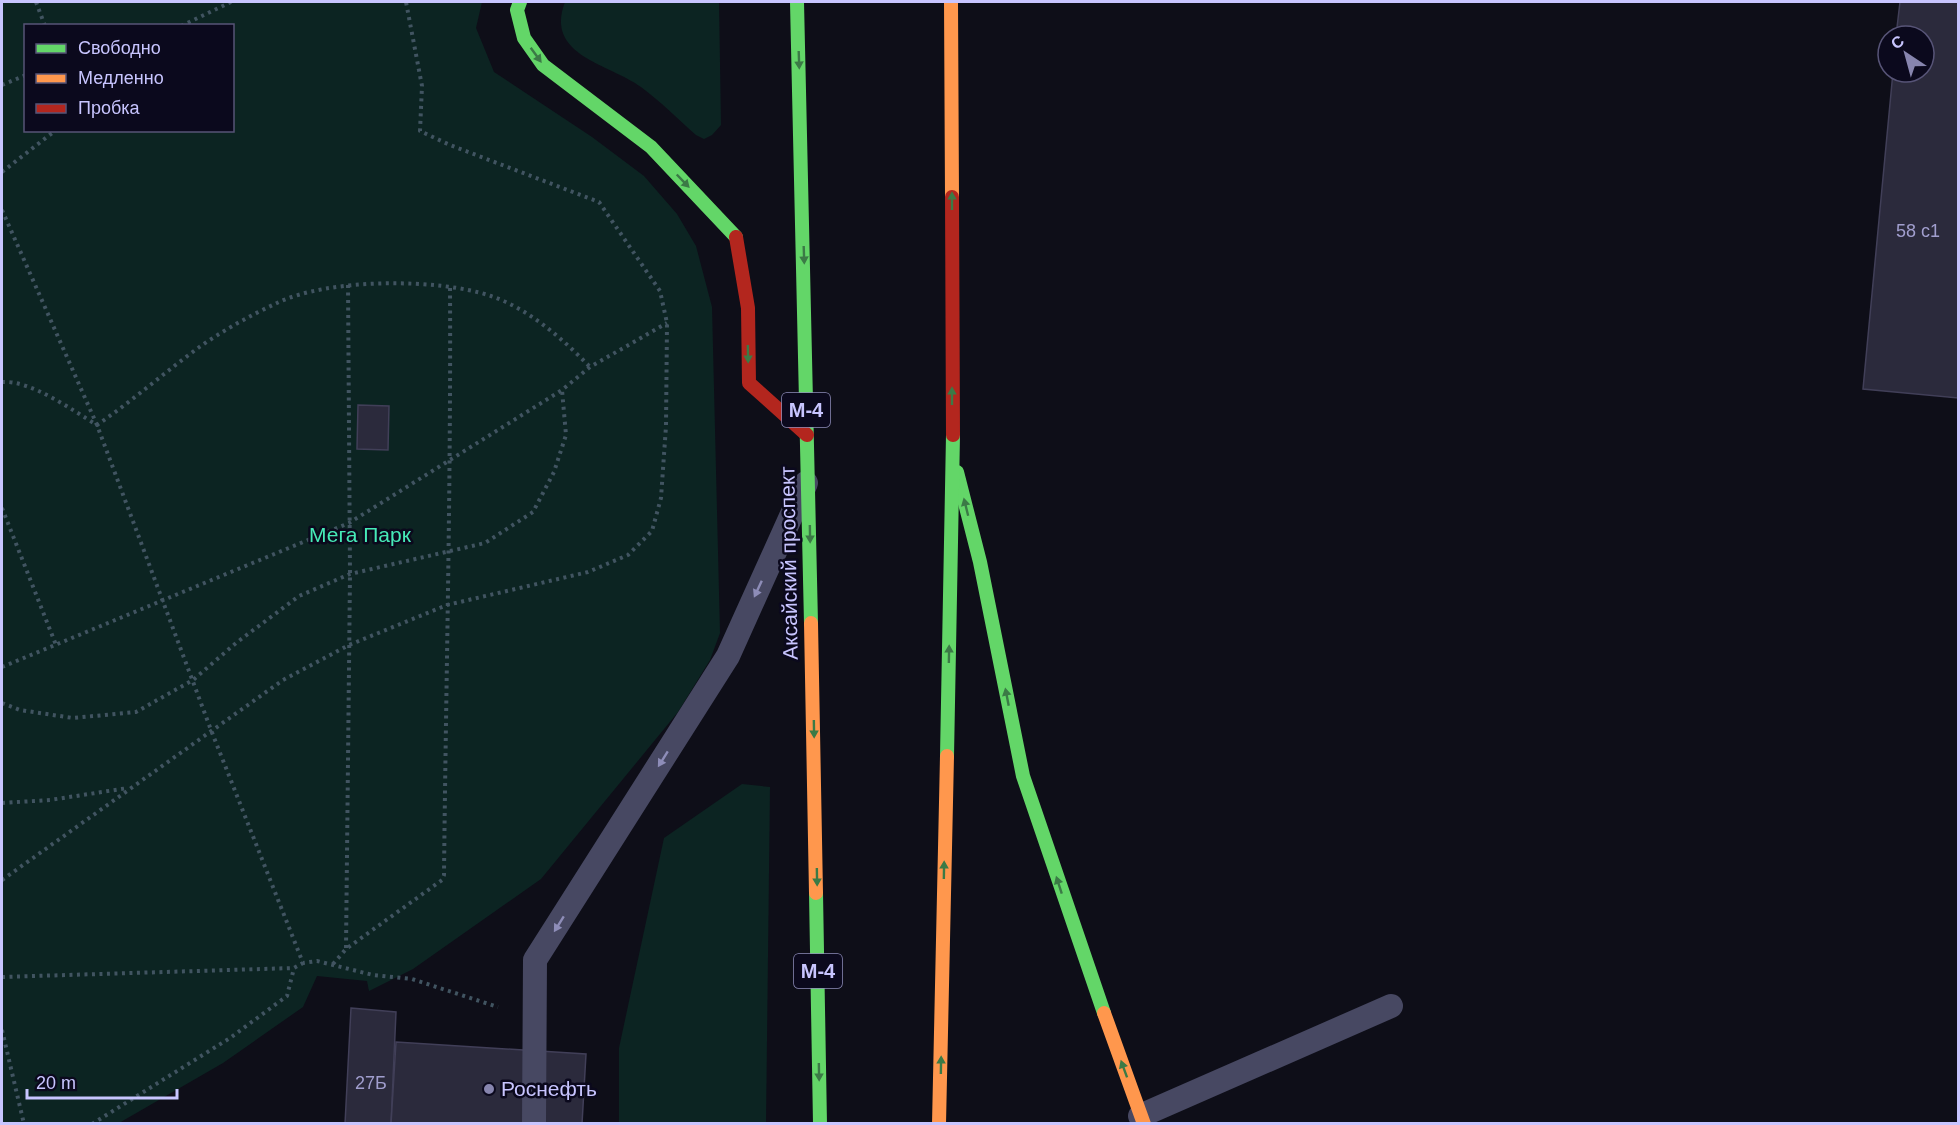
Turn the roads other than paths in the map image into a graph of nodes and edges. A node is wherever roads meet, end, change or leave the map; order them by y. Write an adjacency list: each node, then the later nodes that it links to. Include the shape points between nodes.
1 (520, 2): 4 (main road, one-way to 4, via 517,10 524,38 543,65 651,147 736,236 748,308 749,383)
2 (797, 2): 4 (main road, Аксайский проспект / М-4, one-way to 4)
3 (951, 2): 5 (main road, one-way to 3)
4 (807, 435): 6 (main road, Аксайский проспект / М-4)
5 (953, 454): 8 (main road, one-way to 5, via 1023,776 980,562); 11 (main road, one-way to 5)
6 (808, 478): 9 (lane, one-way to 9, via 728,656 535,960); 10 (main road, Аксайский проспект / М-4, one-way to 10)
7 (1391, 1006): 8 (lane)
8 (1142, 1120)
9 (534, 1124)
10 (820, 1124)
11 (939, 1124)

